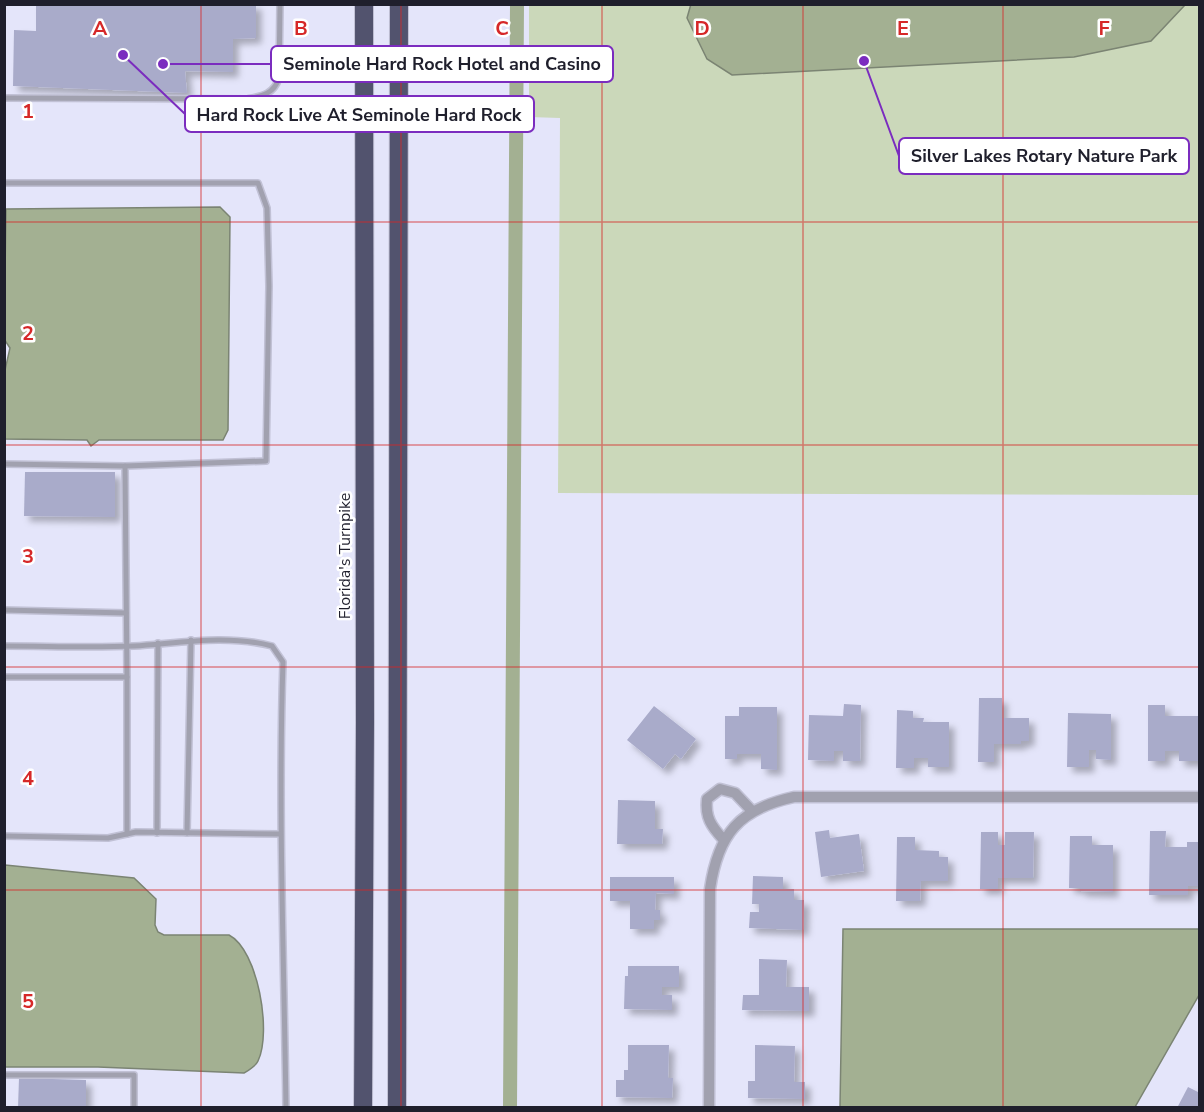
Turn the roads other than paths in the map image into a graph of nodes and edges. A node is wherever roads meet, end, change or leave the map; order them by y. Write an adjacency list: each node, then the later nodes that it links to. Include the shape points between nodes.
1 (280, 4): 4 (lane, via 279,78 276,87 265,95 247,99)
2 (364, 4): 27 (highway, Florida's Turnpike)
3 (399, 4): 28 (highway)
4 (4, 98)
5 (4, 183): 7 (lane, via 258,183 267,208 270,286 267,461)
6 (4, 464): 7 (lane)
7 (125, 466): 9 (lane)
8 (4, 610): 9 (lane)
9 (126, 613): 13 (lane)
10 (191, 640): 11 (lane); 19 (lane); 21 (lane, via 256,642 272,646 283,662)
11 (158, 643): 13 (lane); 18 (lane)
12 (4, 646): 13 (lane)
13 (127, 646): 15 (lane)
14 (4, 677): 15 (lane)
15 (127, 677): 20 (lane)
16 (1200, 797): 17 (street, via 794,797)
17 (752, 811): 23 (street); 23 (street, via 735,793 720,789 707,799 705,812)
18 (157, 833): 19 (lane); 20 (lane)
19 (187, 833): 21 (lane)
20 (127, 834): 22 (lane, via 108,838)
21 (280, 834): 26 (lane)
22 (4, 836)
23 (723, 839): 29 (street, via 710,889)
24 (4, 1075): 25 (lane, via 134,1075)
25 (134, 1107)
26 (286, 1107)
27 (363, 1107)
28 (397, 1107)
29 (709, 1107)

